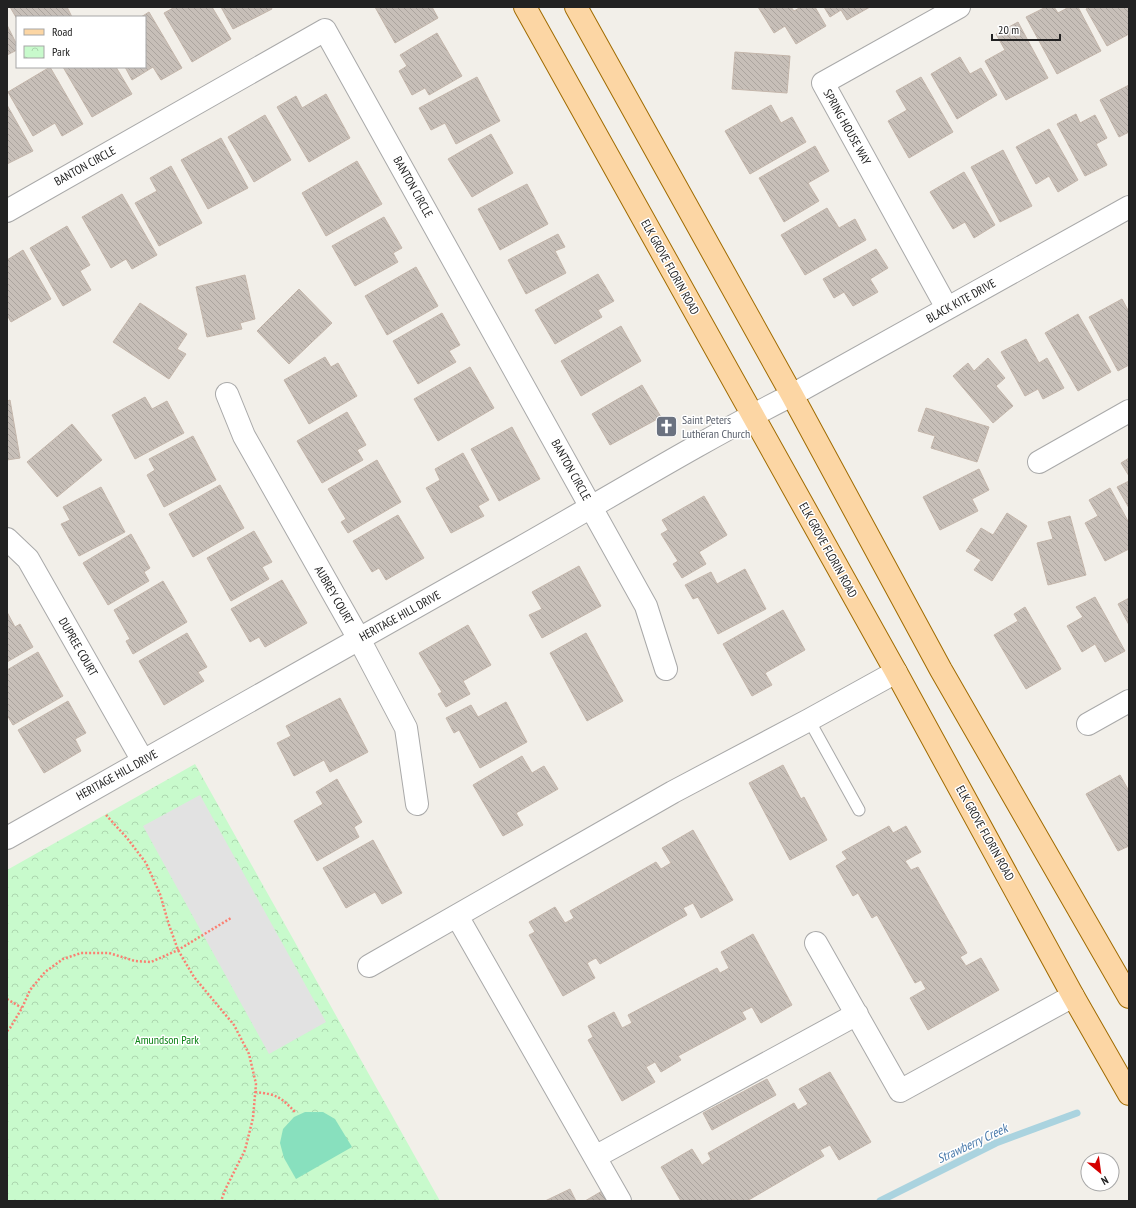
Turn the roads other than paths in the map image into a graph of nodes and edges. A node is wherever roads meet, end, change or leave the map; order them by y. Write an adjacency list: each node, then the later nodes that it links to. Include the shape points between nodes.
1 (525, 7): 10 (main road, ELK GROVE FLORIN ROAD)
2 (576, 7): 8 (main road)
3 (959, 7): 6 (street, SPRING HOUSE WAY, via 822,83)
4 (1129, 207): 6 (street, BLACK KITE DRIVE)
5 (7, 210): 12 (street, BANTON CIRCLE, via 325,30)
6 (947, 308): 8 (street, BLACK KITE DRIVE)
7 (227, 394): 14 (street, AUBREY COURT, via 244,436)
8 (792, 395): 10 (street, HERITAGE HILL DRIVE); 28 (main road, via 940,670)
9 (1129, 411): 11 (street)
10 (753, 414): 12 (street, HERITAGE HILL DRIVE); 16 (main road, ELK GROVE FLORIN ROAD)
11 (1039, 462)
12 (592, 508): 14 (street, HERITAGE HILL DRIVE); 15 (street, BANTON CIRCLE, via 646,606)
13 (7, 539): 20 (street, DUPREE COURT, via 28,559)
14 (359, 639): 20 (street, HERITAGE HILL DRIVE); 21 (street, AUBREY COURT, via 406,728)
15 (666, 669)
16 (896, 672): 18 (street); 27 (main road, ELK GROVE FLORIN ROAD)
17 (1129, 701): 19 (street)
18 (809, 720): 22 (lane); 24 (street, via 673,792)
19 (1088, 724)
20 (143, 761): 23 (street, HERITAGE HILL DRIVE)
21 (417, 804)
22 (859, 810)
23 (7, 838)
24 (457, 916): 26 (street); 31 (street)
25 (816, 943): 29 (street)
26 (369, 966)
27 (1073, 996): 29 (street, via 900,1091); 30 (main road, ELK GROVE FLORIN ROAD)
28 (1129, 997)
29 (857, 1014): 31 (street)
30 (1129, 1094)
31 (595, 1157): 32 (street)
32 (620, 1201)

